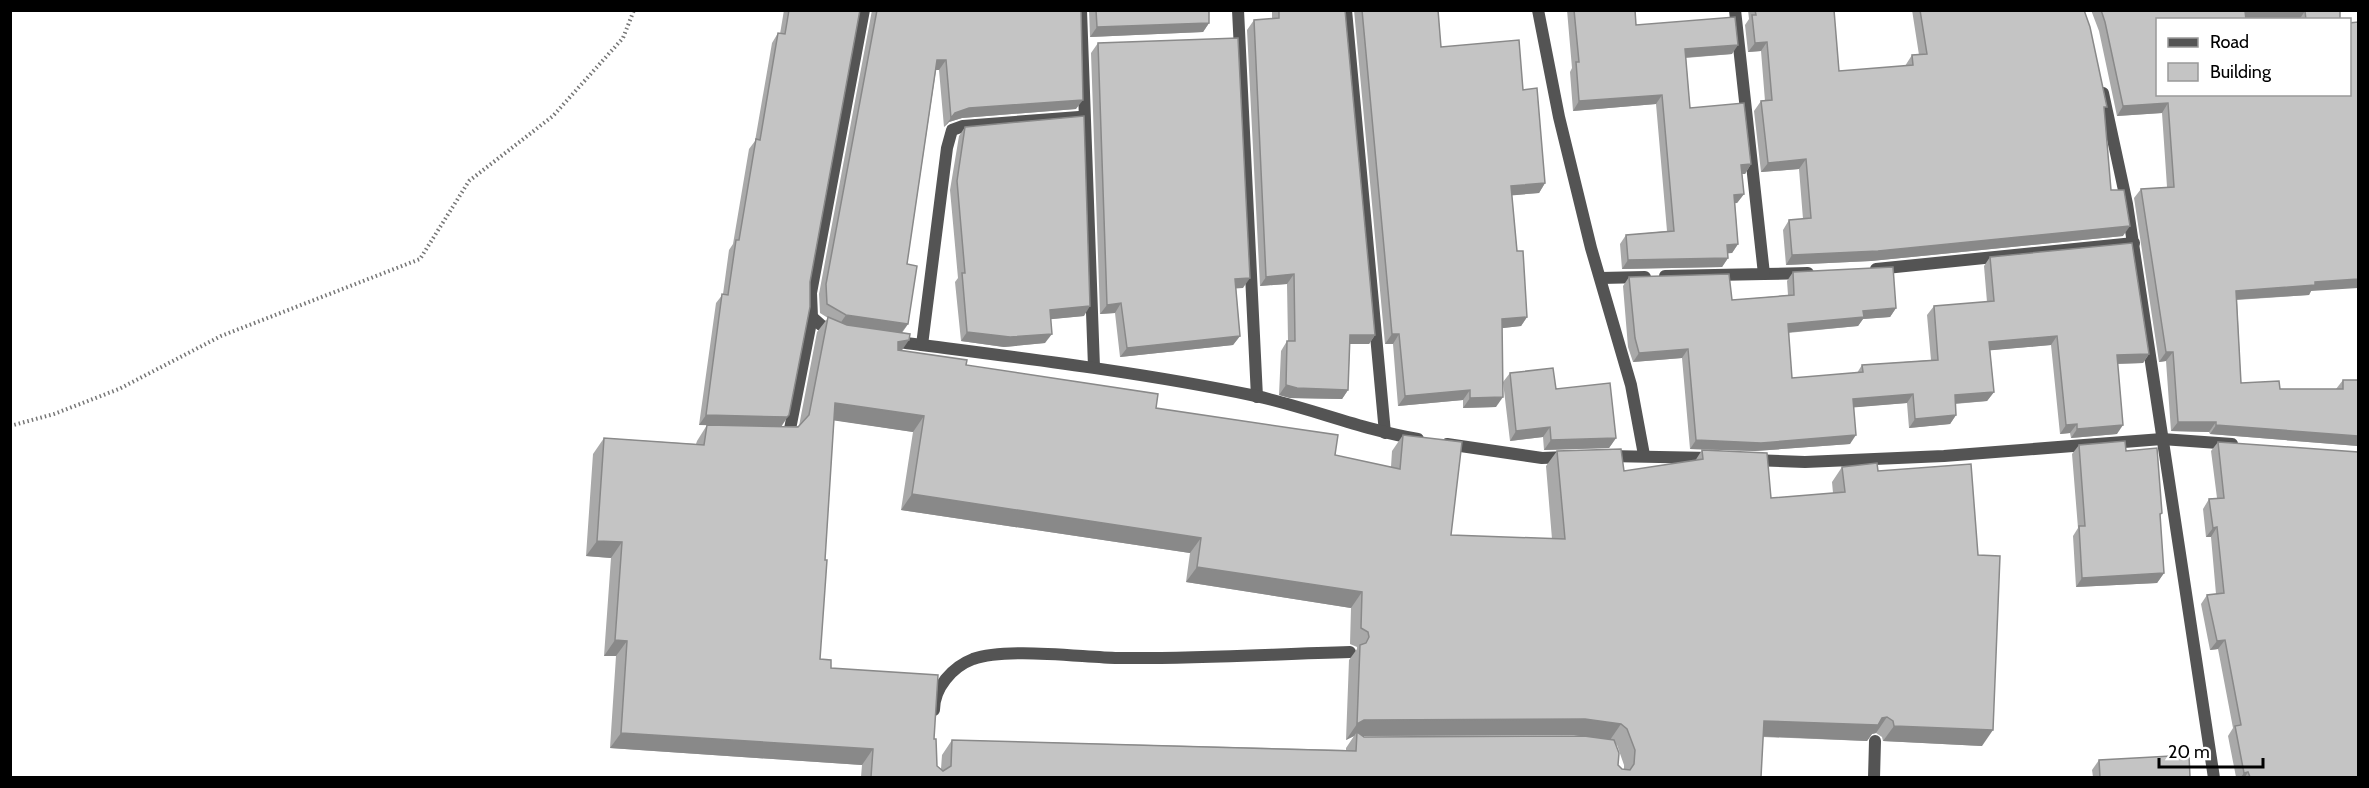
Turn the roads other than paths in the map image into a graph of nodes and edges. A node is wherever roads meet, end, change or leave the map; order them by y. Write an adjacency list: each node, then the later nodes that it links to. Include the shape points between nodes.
1 (864, 10): 14 (street, via 816,257)
2 (1081, 10): 8 (street, via 1089,45)
3 (1238, 10): 19 (street, via 1235,40)
4 (1346, 10): 20 (street)
5 (1538, 10): 13 (street, via 1559,117)
6 (1735, 10): 12 (street)
7 (2101, 79): 9 (street)
8 (1084, 117): 17 (street, via 952,130); 18 (street)
9 (2134, 243): 10 (street); 22 (street)
10 (1861, 270)
11 (1816, 272): 12 (street)
12 (1764, 274): 13 (street)
13 (1601, 278): 24 (street, via 1631,386)
14 (812, 317): 15 (street, via 837,333); 21 (street, via 790,429 784,435)
15 (848, 335)
16 (880, 339): 17 (street)
17 (922, 345): 18 (street)
18 (1094, 367): 19 (street)
19 (1257, 397): 20 (street)
20 (1385, 433): 24 (street, via 1542,458)
21 (763, 434)
22 (2162, 439): 23 (street); 24 (street, via 1840,461); 29 (street)
23 (2243, 445)
24 (1644, 455)
25 (1350, 652): 26 (street, via 1119,658 998,653 972,659 952,672 934,703)
26 (934, 724)
27 (1875, 741): 28 (street)
28 (1874, 777)
29 (2214, 777)

